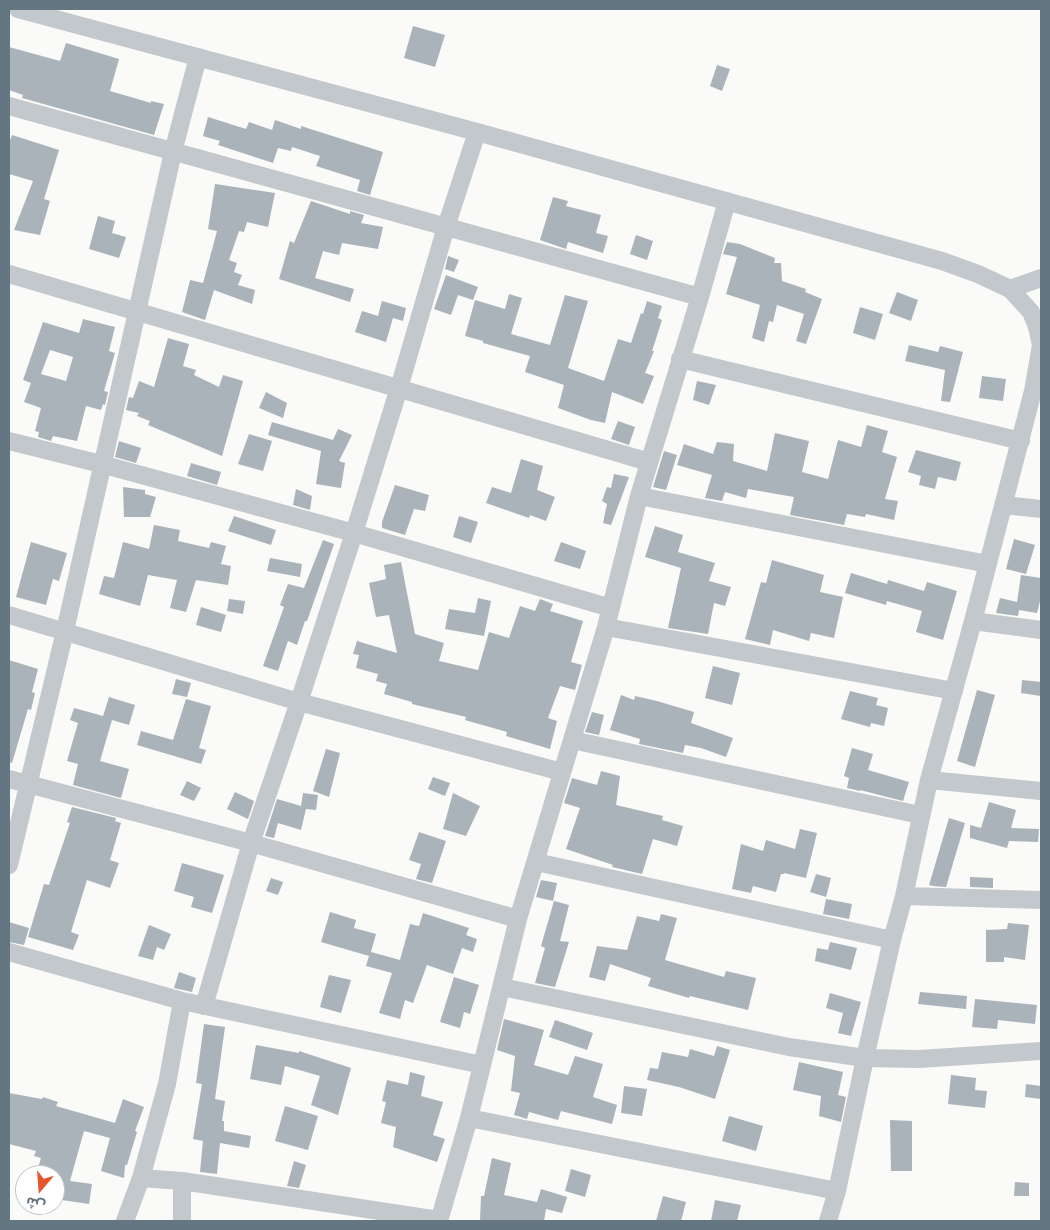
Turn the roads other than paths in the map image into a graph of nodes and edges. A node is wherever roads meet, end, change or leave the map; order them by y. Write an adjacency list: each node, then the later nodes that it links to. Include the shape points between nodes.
1 (18, 9): 2 (street)
2 (198, 57): 4 (street); 5 (street)
3 (9, 106): 5 (street)
4 (477, 132): 6 (street); 7 (street)
5 (173, 152): 7 (street); 12 (street)
6 (727, 201): 10 (street, via 942,261); 11 (street)
7 (446, 227): 11 (street); 14 (street)
8 (9, 274): 12 (street)
9 (1041, 278): 10 (street)
10 (1010, 289): 16 (street, via 1031,312 1041,345)
11 (700, 297): 13 (street)
12 (137, 311): 14 (street); 18 (street)
13 (680, 359): 16 (street); 17 (street)
14 (399, 388): 17 (street); 22 (street)
15 (9, 441): 18 (street)
16 (1021, 441): 20 (street)
17 (649, 462): 19 (street)
18 (101, 464): 22 (street); 29 (street)
19 (639, 496): 23 (street); 24 (street)
20 (1004, 505): 21 (street); 23 (street)
21 (1041, 509)
22 (354, 533): 24 (street); 31 (street)
23 (988, 564): 26 (street)
24 (612, 608): 27 (street)
25 (9, 616): 29 (street)
26 (973, 621): 28 (street); 30 (street)
27 (606, 627): 30 (street); 32 (street)
28 (1041, 630)
29 (65, 631): 31 (street); 36 (street)
30 (954, 691): 35 (street)
31 (299, 702): 33 (street); 39 (street)
32 (572, 740): 33 (street); 38 (street)
33 (562, 772): 40 (street)
34 (9, 779): 36 (street)
35 (929, 780): 37 (street); 38 (street)
36 (29, 784): 39 (street); 41 (street)
37 (1041, 791)
38 (920, 815): 42 (street)
39 (251, 844): 44 (street); 49 (street)
40 (536, 862): 44 (street); 45 (street)
41 (9, 865)
42 (904, 896): 43 (street); 45 (street)
43 (1041, 900)
44 (518, 919): 47 (street)
45 (892, 940): 51 (street)
46 (9, 952): 48 (street)
47 (502, 987): 51 (street, via 789,1047); 52 (street)
48 (182, 1001): 49 (street); 54 (street, via 167,1084)
49 (204, 1006): 52 (street)
50 (1041, 1051): 51 (street, via 919,1059)
51 (865, 1058): 56 (street)
52 (482, 1064): 53 (street)
53 (469, 1118): 56 (street); 57 (street)
54 (141, 1178): 55 (street); 58 (street)
55 (182, 1181): 57 (street); 59 (street)
56 (837, 1191): 60 (street)
57 (439, 1220)
58 (125, 1221)
59 (182, 1221)
60 (828, 1221)

